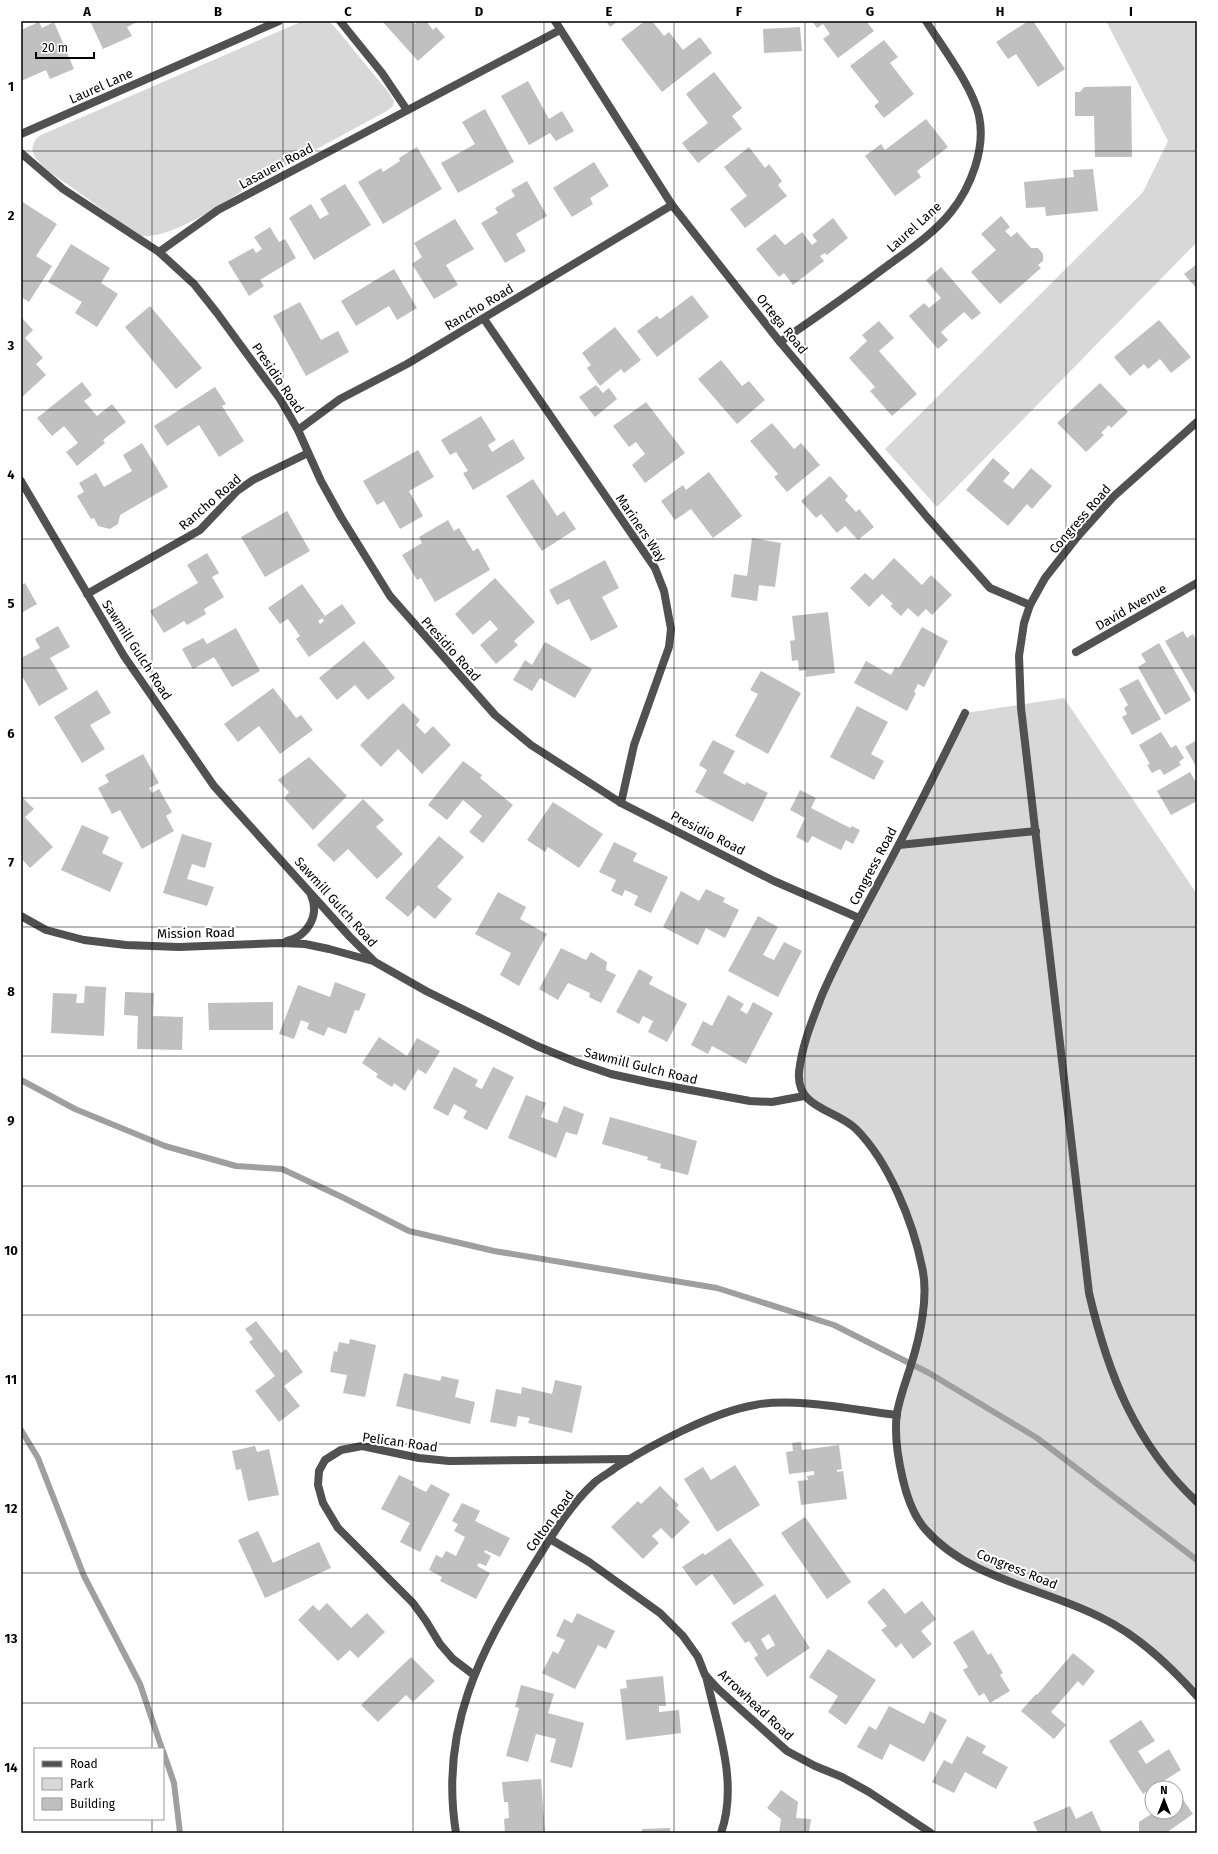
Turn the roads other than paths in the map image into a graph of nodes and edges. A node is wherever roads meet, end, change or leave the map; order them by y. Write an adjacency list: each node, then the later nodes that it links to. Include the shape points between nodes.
1 (279, 21): 7 (street, Laurel Lane)
2 (340, 21): 6 (street, via 382,73)
3 (554, 21): 5 (street, Ortega Road)
4 (926, 21): 12 (street, Laurel Lane, via 974,97 980,116 981,140 966,189 951,212 920,242)
5 (560, 30): 6 (street, Lasauen Road); 9 (street, Ortega Road)
6 (407, 110): 10 (street, Lasauen Road, via 218,210)
7 (21, 134)
8 (21, 153): 10 (street, via 63,189)
9 (672, 205): 11 (street, Rancho Road); 12 (street, Ortega Road)
10 (159, 252): 14 (street, Presidio Road, via 194,284 217,313 280,399)
11 (484, 319): 14 (street, Rancho Road, via 340,399); 22 (street, Mariners Way, via 655,568 664,591 671,629 668,647 634,745)
12 (780, 342): 19 (street, Ortega Road, via 926,517 990,588)
13 (1197, 422): 19 (street, Congress Road, via 1113,497 1045,578)
14 (298, 430): 15 (street, Presidio Road)
15 (308, 454): 18 (street, Rancho Road, via 253,480 236,492 200,530); 22 (street, Presidio Road, via 341,517 378,578 404,613 458,675 495,715 531,746)
16 (21, 481): 18 (street, Sawmill Gulch Road)
17 (1197, 582): 20 (street, David Avenue)
18 (87, 594): 25 (street, Sawmill Gulch Road, via 124,656 214,786)
19 (1030, 605): 23 (street, Congress Road, via 1024,623 1019,656 1021,708)
20 (1076, 652)
21 (965, 713): 24 (street, Congress Road)
22 (621, 803): 27 (street, Presidio Road, via 774,881)
23 (1036, 831): 24 (street); 33 (street, Congress Road, via 1088,1293 1100,1342 1128,1409 1165,1469)
24 (899, 845): 27 (street, Congress Road)
25 (308, 890): 28 (street, via 315,906 310,924 303,934); 29 (street, Sawmill Gulch Road)
26 (21, 916): 28 (street, Mission Road, via 46,930 84,940 126,945 179,947)
27 (858, 918): 30 (street, Congress Road, via 807,1032 799,1083)
28 (280, 943): 29 (street, Mission Road, via 329,949)
29 (375, 962): 30 (street, Sawmill Gulch Road, via 426,991 537,1046 611,1074 750,1101 772,1102)
30 (804, 1096): 31 (street, Congress Road, via 854,1126 868,1142 900,1199 914,1237 923,1270 924,1290 919,1334)
31 (897, 1415): 32 (street, Colton Road, via 781,1402 755,1404 708,1420); 37 (street, Congress Road, via 898,1458 911,1507 923,1528 943,1548 986,1572 1102,1618 1149,1649)
32 (630, 1459): 34 (street, Colton Road, via 595,1482 569,1511); 35 (street, Pelican Road, via 449,1461 419,1458 362,1446 341,1450 325,1460 319,1470 318,1485 323,1503 338,1528 412,1603 453,1659)
33 (1197, 1502)
34 (550, 1539): 35 (street, Colton Road, via 513,1598); 36 (street, Arrowhead Road, via 589,1562 660,1612 683,1636 698,1657)
35 (474, 1675): 38 (street, Colton Road, via 461,1712 453,1760 451,1801)
36 (705, 1675): 39 (street, via 728,1780 728,1803); 40 (street, Arrowhead Road, via 787,1751 869,1792)
37 (1197, 1696)
38 (456, 1833)
39 (721, 1833)
40 (931, 1833)

